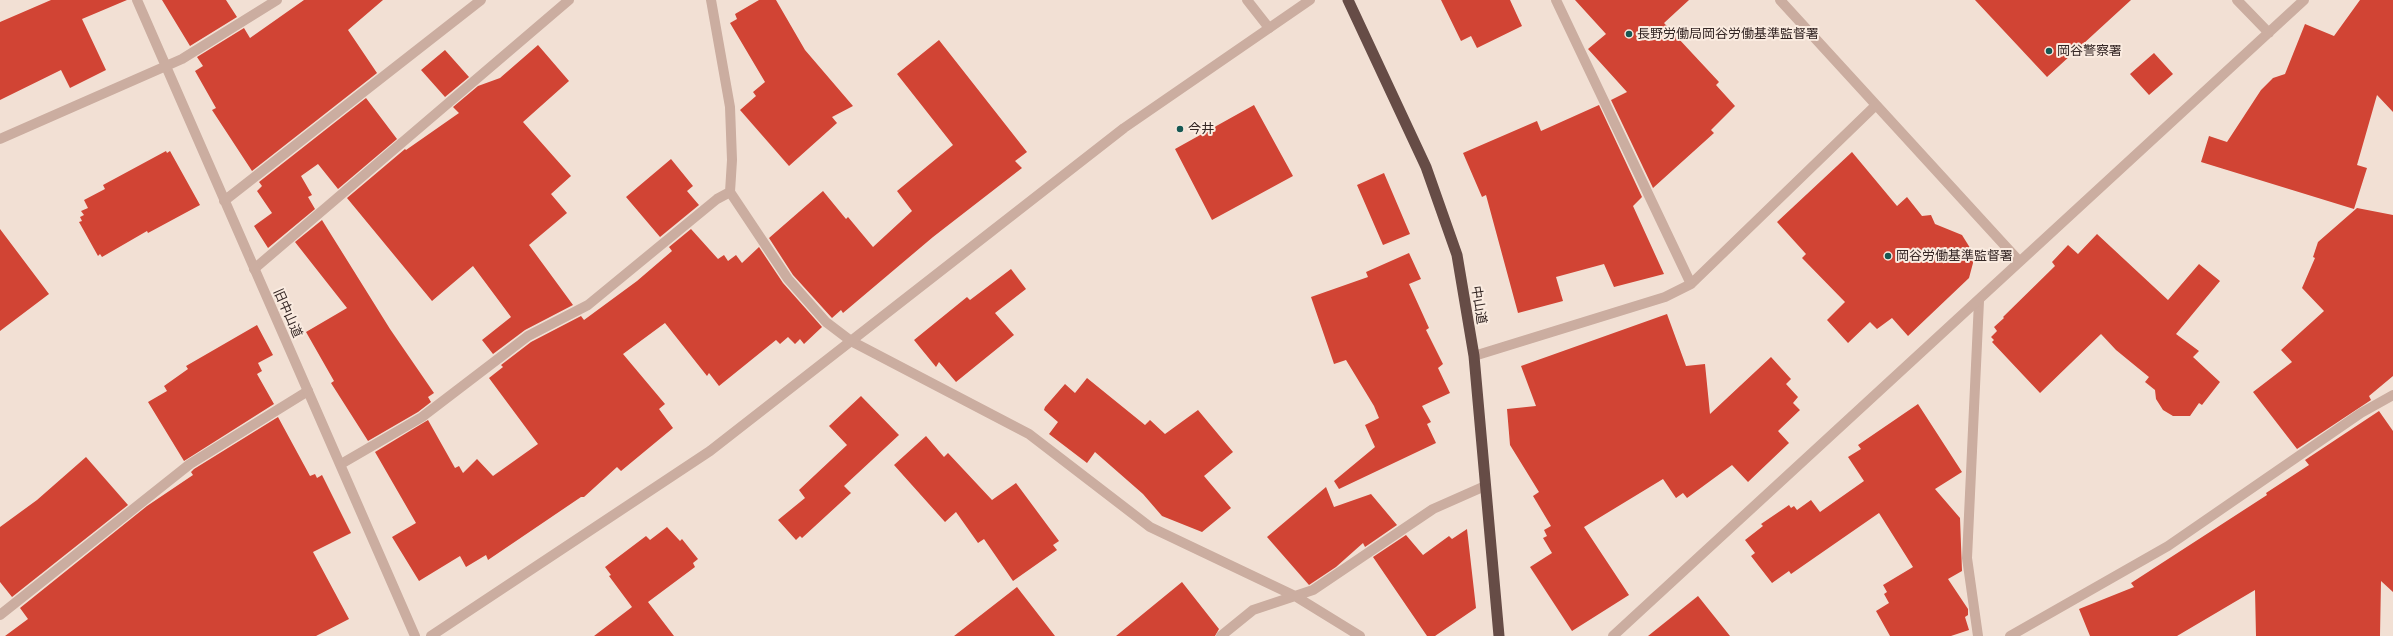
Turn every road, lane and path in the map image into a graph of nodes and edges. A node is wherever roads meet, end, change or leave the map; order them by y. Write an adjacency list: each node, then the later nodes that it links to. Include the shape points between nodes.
1 (137, 0): 15 (street, 旧中山道)
2 (277, 0): 15 (street, via 182,59)
3 (482, 0): 19 (street)
4 (569, 0): 21 (street)
5 (711, 0): 18 (street, via 730,107)
6 (1247, 0): 13 (street)
7 (1310, 0): 13 (street)
8 (1348, 0): 25 (highway, 中山道, via 1426,167 1457,255)
9 (1556, 0): 22 (street)
10 (1780, 0): 16 (street)
11 (2237, 0): 14 (street)
12 (2304, 0): 14 (street)
13 (1270, 28): 24 (street, via 1124,128)
14 (2269, 33): 20 (street)
15 (164, 67): 17 (street); 19 (street, 旧中山道)
16 (1876, 105): 20 (street); 22 (street)
17 (0, 139)
18 (730, 192): 24 (street, via 788,278 826,322); 28 (street, via 717,199 588,305 528,336 422,416)
19 (224, 201): 21 (street, 旧中山道)
20 (2019, 261): 23 (street)
21 (254, 269): 26 (street, 旧中山道)
22 (1691, 284): 25 (street, via 1665,297)
23 (1979, 301): 37 (street); 38 (street, via 1967,558)
24 (851, 341): 30 (street, via 1029,434 1150,527); 34 (street, via 710,451)
25 (1474, 356): 29 (highway, 中山道)
26 (308, 390): 28 (street, 旧中山道); 31 (street, via 190,464)
27 (2393, 395): 39 (street, via 2361,413 2168,546)
28 (341, 464): 33 (street, 旧中山道)
29 (1485, 486): 30 (street, via 1433,509 1333,578 1313,590); 36 (highway, 中山道)
30 (1295, 596): 32 (street, via 1253,610); 35 (street)
31 (0, 615)
32 (1224, 635)
33 (416, 636)
34 (432, 636)
35 (1360, 636)
36 (1499, 636)
37 (1614, 636)
38 (1978, 636)
39 (2010, 636)

